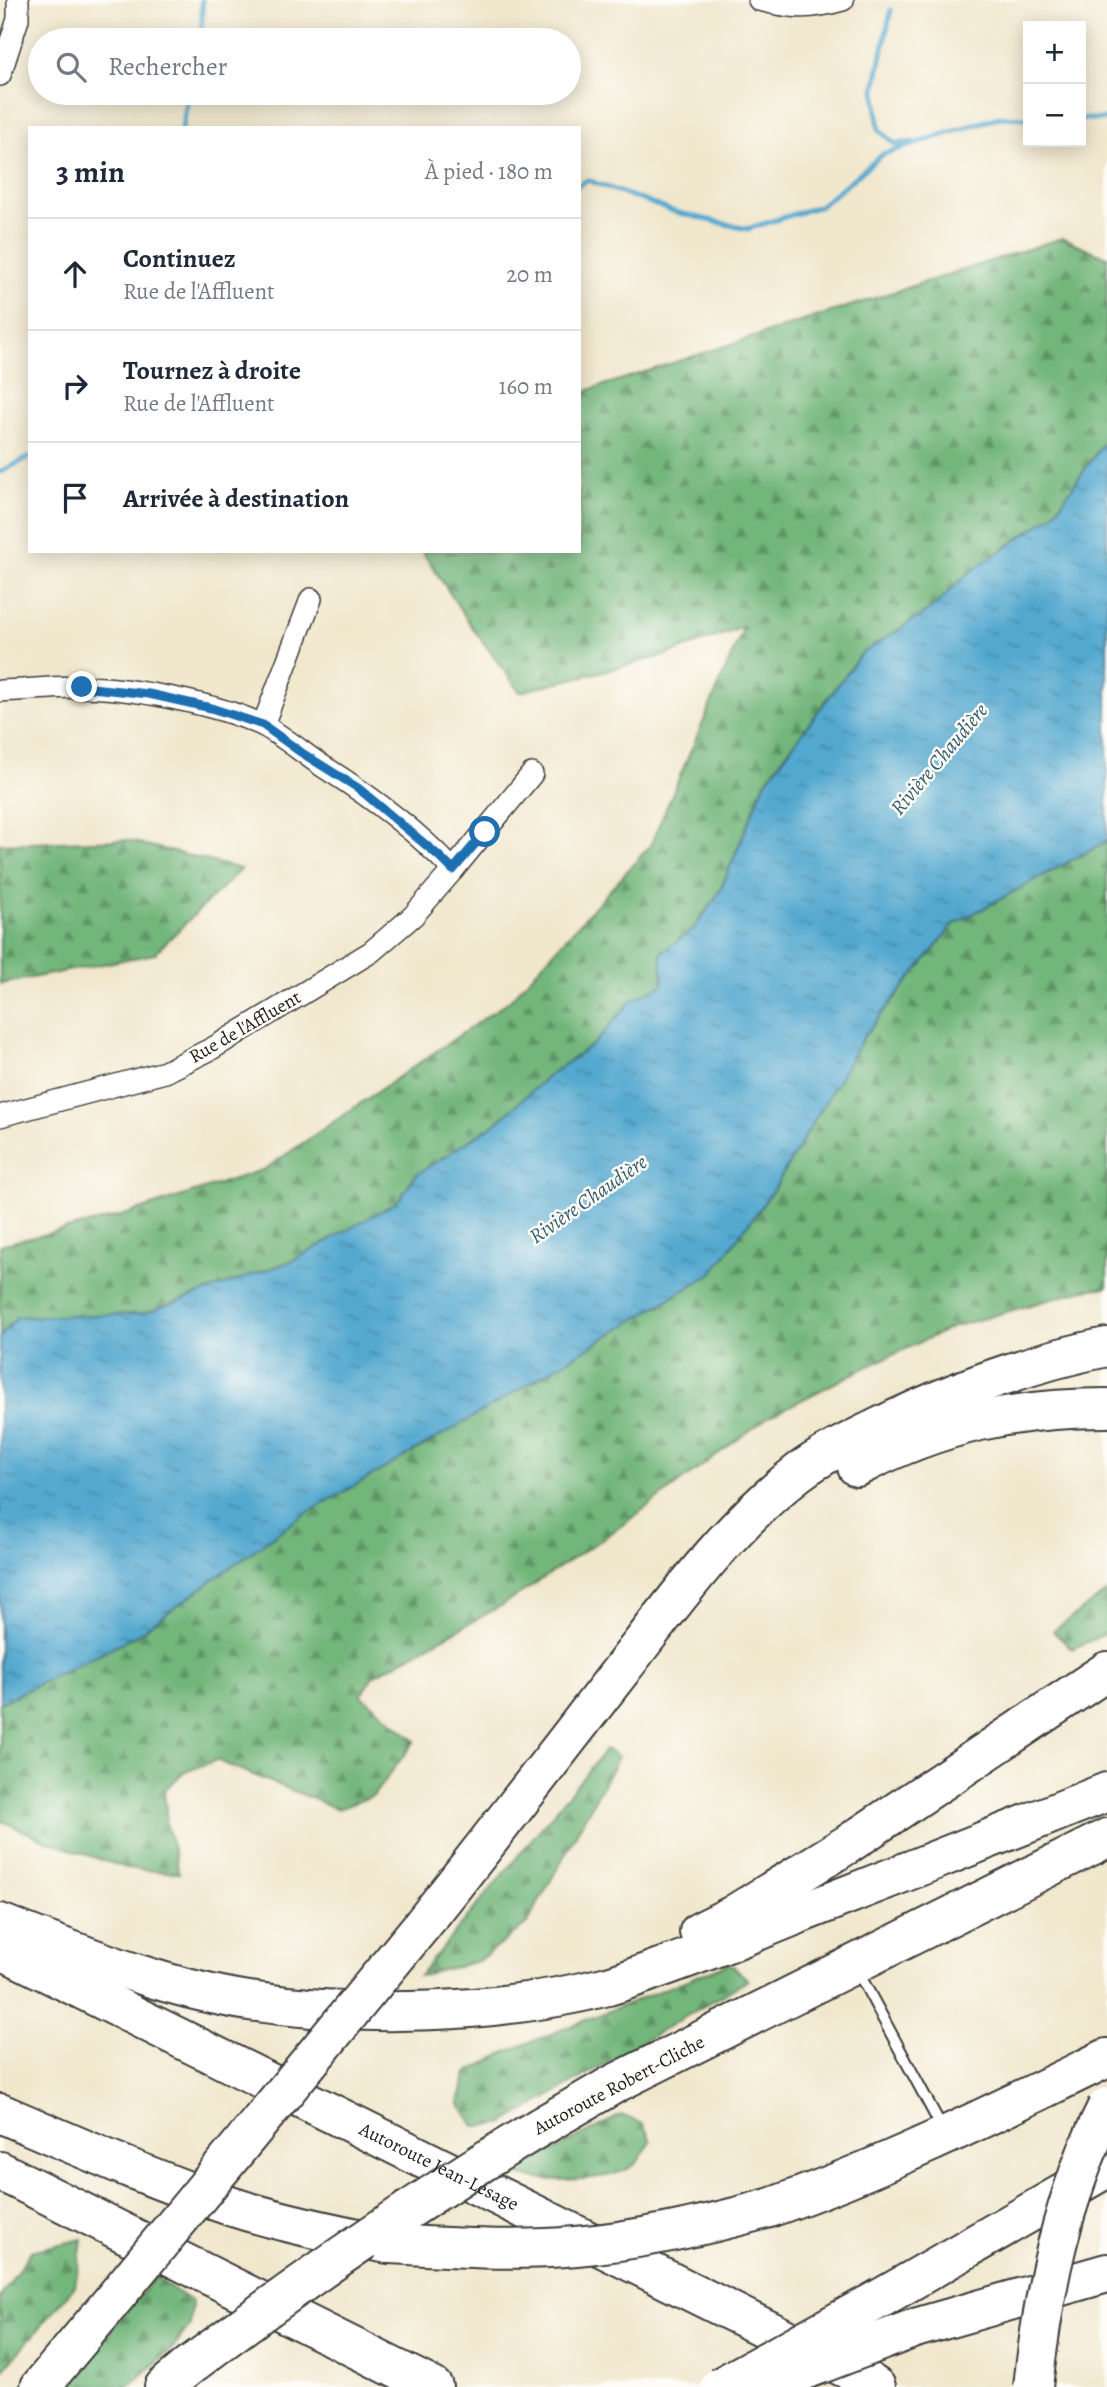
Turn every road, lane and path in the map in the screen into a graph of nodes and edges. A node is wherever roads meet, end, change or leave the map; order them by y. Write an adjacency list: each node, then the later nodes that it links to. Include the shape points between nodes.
1 (18, 0): 4 (street, via 18,19)
2 (759, 0): 3 (street, via 794,8)
3 (843, 0)
4 (0, 75)
5 (311, 599): 7 (street)
6 (0, 691): 7 (street, via 82,687 149,694)
7 (263, 725): 9 (street, via 358,788)
8 (532, 774): 9 (street, Rue de l'Affluent)
9 (453, 870): 10 (street, Rue de l'Affluent, via 413,916 372,952 213,1048 165,1072)
10 (0, 1116)
11 (1107, 1347): 16 (highway, via 1036,1364 928,1403 835,1449 776,1490 709,1556)
12 (1107, 1408): 16 (highway, via 1009,1414 947,1429 891,1449 794,1504 730,1562)
13 (1107, 1671): 20 (highway, via 848,1844 733,1914 618,1965)
14 (1107, 1792): 20 (highway, via 696,1956 610,1985 536,2001)
15 (1107, 1838): 19 (highway, Autoroute Robert-Cliche)
16 (468, 1867): 30 (highway, bridge)
17 (0, 1923): 20 (highway, via 174,1986 248,2001 314,2008)
18 (0, 1949): 29 (highway, Autoroute Jean-Lesage)
19 (854, 1964): 24 (lane); 28 (highway, Autoroute Robert-Cliche, bridge, via 614,2084 467,2171)
20 (461, 2008)
21 (1107, 2058): 24 (highway)
22 (1107, 2108): 34 (highway, bridge, via 1063,2219 1039,2328)
23 (0, 2113): 24 (highway, bridge, via 234,2207 389,2244 492,2248 573,2246 713,2224 829,2187)
24 (946, 2136)
25 (1107, 2168): 32 (highway, bridge)
26 (0, 2171): 31 (highway)
27 (1107, 2273): 33 (highway, bridge, via 915,2328)
28 (177, 2377)
29 (871, 2382)
30 (40, 2387)
31 (433, 2387)
32 (720, 2387)
33 (759, 2387)
34 (1033, 2387)

